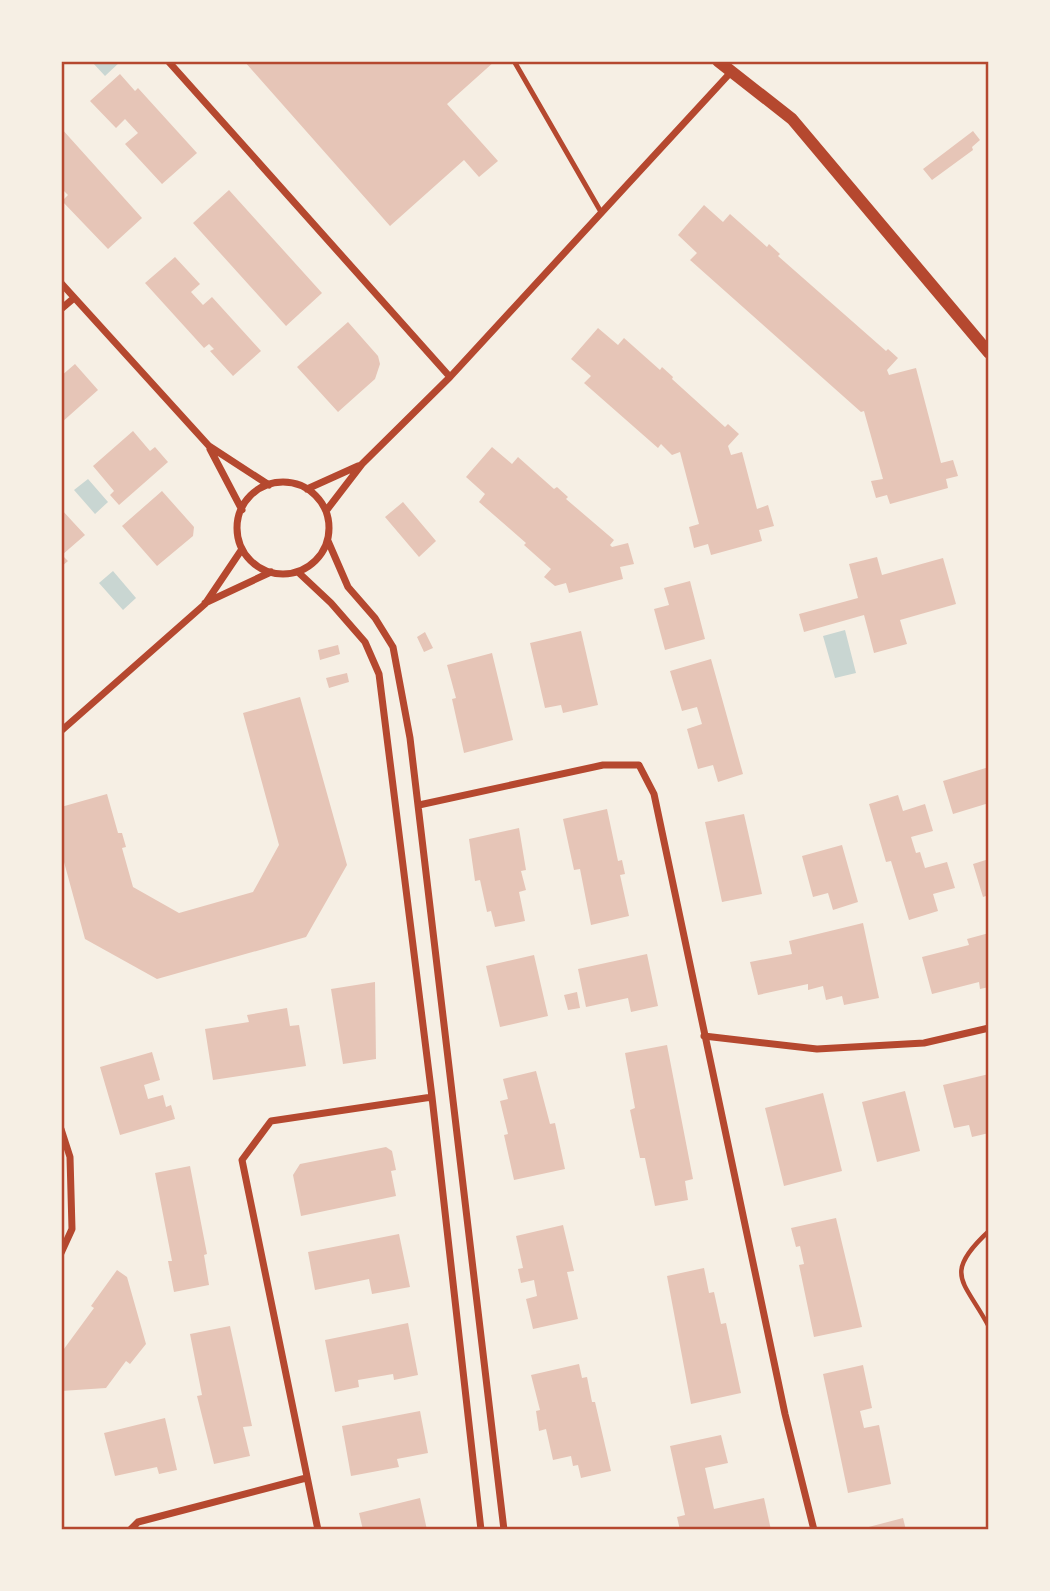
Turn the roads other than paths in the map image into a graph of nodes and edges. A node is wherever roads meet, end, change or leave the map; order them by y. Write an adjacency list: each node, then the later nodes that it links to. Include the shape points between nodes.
1 (168, 61): 10 (street)
2 (514, 61): 5 (lane)
3 (718, 61): 4 (street)
4 (732, 71): 5 (street); 9 (street, via 792,119)
5 (601, 212): 10 (street)
6 (61, 283): 7 (street)
7 (74, 298): 8 (street); 11 (street)
8 (61, 309)
9 (989, 353)
10 (450, 377): 12 (street)
11 (209, 446): 13 (street); 15 (street)
12 (362, 464): 14 (street); 16 (street)
13 (269, 485): 14 (street, via 295,484); 15 (street, via 248,499)
14 (307, 489): 16 (street)
15 (242, 510): 18 (street, via 238,523)
16 (326, 511): 17 (street)
17 (328, 541): 20 (street, via 322,554); 23 (street, via 348,587 393,647)
18 (242, 549): 19 (street, via 250,560); 21 (street)
19 (271, 572): 20 (street); 21 (street)
20 (298, 572): 26 (street, via 365,642 379,674)
21 (205, 604): 22 (street)
22 (61, 731)
23 (419, 805): 25 (street, via 603,765 639,765 654,794); 33 (street)
24 (989, 1028): 25 (street, via 924,1043 817,1049)
25 (704, 1037): 34 (street)
26 (432, 1097): 29 (street, via 271,1121 242,1160); 32 (street)
27 (61, 1129): 28 (street, via 70,1157 72,1229)
28 (61, 1253)
29 (306, 1478): 30 (street, via 138,1522); 31 (street)
30 (130, 1530)
31 (318, 1530)
32 (481, 1530)
33 (504, 1530)
34 (814, 1530)

